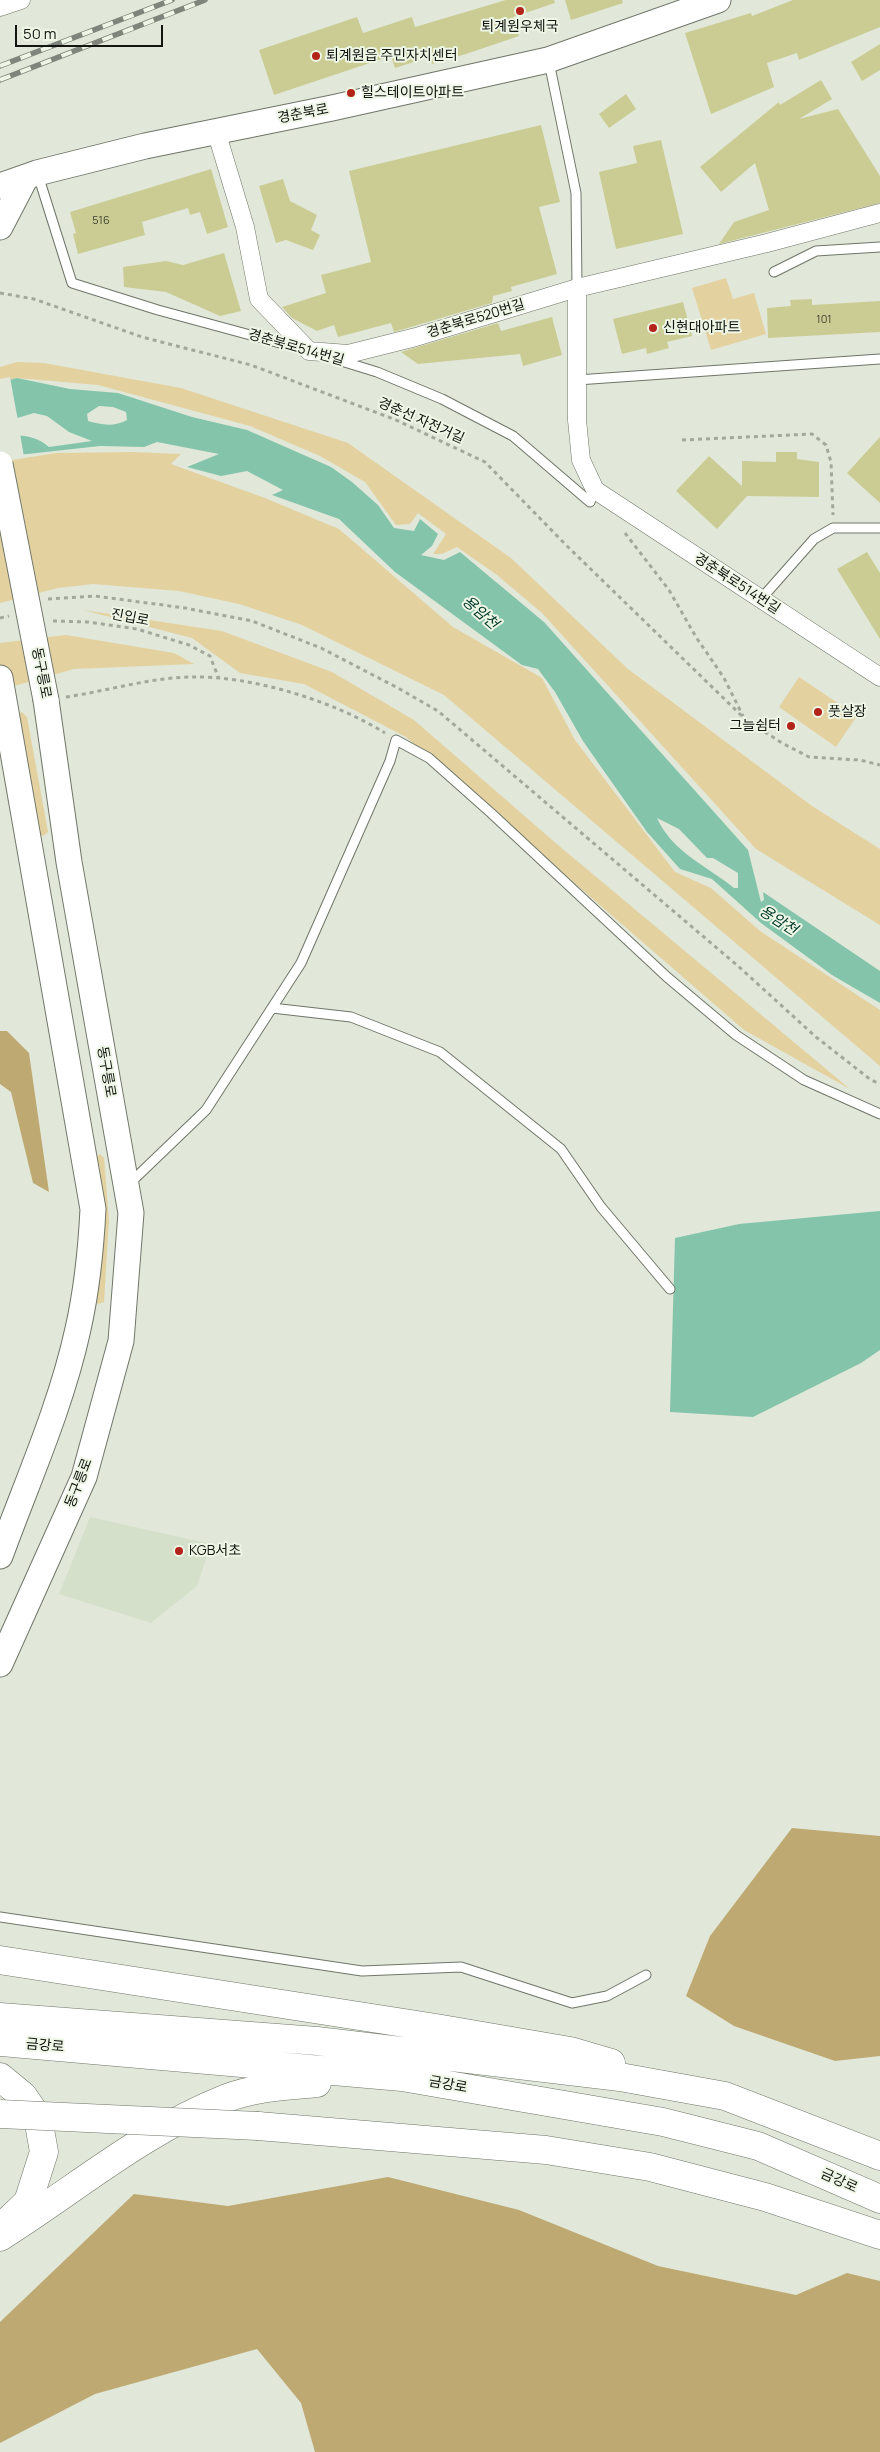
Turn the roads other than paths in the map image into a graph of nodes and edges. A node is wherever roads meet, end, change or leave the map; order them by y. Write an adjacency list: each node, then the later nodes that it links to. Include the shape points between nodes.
1 (20, 0): 3 (street)
2 (718, 0): 4 (street, 경춘북로)
3 (0, 7)
4 (548, 60): 5 (street, 경춘북로); 12 (lane, via 576,193)
5 (216, 131): 6 (street, 경춘북로); 13 (street, via 245,227 259,298)
6 (32, 175): 7 (street, 경춘북로); 9 (street); 13 (lane, 경춘북로514번길, via 72,283)
7 (0, 186)
8 (880, 213): 12 (street, 경춘북로520번길)
9 (0, 227)
10 (880, 247): 11 (lane, via 816,250)
11 (774, 272)
12 (577, 288): 13 (street, 경춘북로520번길, via 348,354); 15 (street)
13 (309, 351): 17 (lane, 경춘북로514번길, via 376,372 442,399 512,436 590,502)
14 (880, 359): 15 (lane)
15 (577, 380): 17 (street, via 580,460)
16 (0, 464): 24 (street, 동구릉로, bridge, via 46,700 69,862)
17 (594, 490): 19 (street, 경춘북로514번길)
18 (880, 528): 19 (lane, via 833,528 814,539)
19 (761, 599): 20 (street, 경춘북로514번길)
20 (880, 677)
21 (0, 678): 26 (street, via 93,1209 90,1259 78,1330 55,1406)
22 (272, 1008): 23 (lane, via 301,963 390,761 396,740 436,764 667,977 736,1035 804,1080); 24 (lane, via 206,1110); 25 (lane, via 350,1017 440,1052 561,1149 601,1207)
23 (880, 1114)
24 (126, 1186): 27 (street, 동구릉로, via 132,1213 118,1350 84,1477)
25 (670, 1289)
26 (0, 1556)
27 (0, 1664)
28 (0, 1917): 30 (lane, via 362,1971 461,1967 572,2003 607,1996)
29 (0, 1960): 35 (highway, via 570,2051)
30 (646, 1975)
31 (0, 2017): 35 (highway, 금강로, via 316,2041 620,2077)
32 (0, 2042): 34 (highway, 금강로)
33 (0, 2077): 39 (highway, via 23,2096 38,2118 44,2152 28,2202)
34 (402, 2077): 38 (highway, 금강로, via 663,2122 758,2146); 41 (highway, via 282,2086 228,2097 138,2142)
35 (725, 2096): 37 (highway, 금강로)
36 (0, 2114): 40 (highway, bridge, via 258,2126 546,2150 650,2167 765,2197)
37 (880, 2156)
38 (880, 2199)
39 (0, 2226)
40 (880, 2235)
41 (0, 2237)

